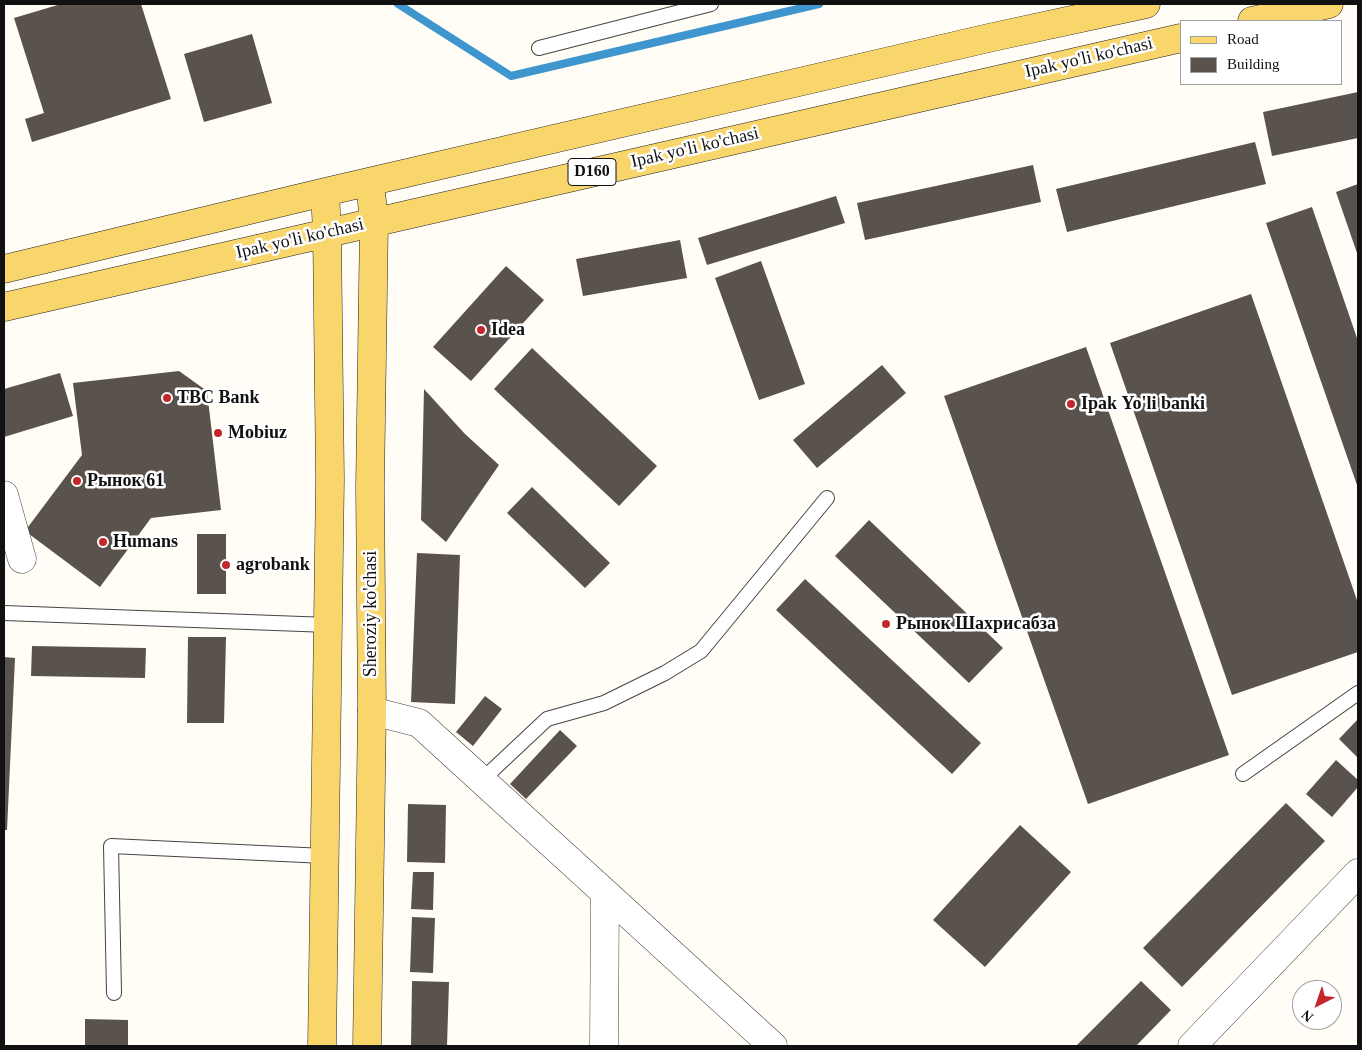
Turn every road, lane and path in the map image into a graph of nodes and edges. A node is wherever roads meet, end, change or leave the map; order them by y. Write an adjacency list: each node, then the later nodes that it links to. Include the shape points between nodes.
1 (711, 4): 6 (lane)
2 (1146, 4): 7 (main road, D160)
3 (1329, 4): 4 (main road)
4 (1257, 20)
5 (1180, 38): 9 (main road, Ipak yo'li ko'chasi / D160)
6 (539, 48)
7 (370, 182): 8 (main road, D160); 9 (main road, Sheroziy ko'chasi)
8 (325, 192): 10 (main road); 11 (main road, D160)
9 (374, 222): 10 (main road, Ipak yo'li ko'chasi / D160); 19 (main road, Sheroziy ko'chasi, via 370,487)
10 (327, 232): 12 (main road, Ipak yo'li ko'chasi / D160); 17 (main road)
11 (4, 269)
12 (4, 306)
13 (4, 495): 15 (street)
14 (827, 498): 21 (lane, via 701,651 604,703 547,719)
15 (22, 559)
16 (4, 614): 17 (lane)
17 (329, 625): 22 (main road)
18 (1358, 693): 20 (lane)
19 (372, 711): 21 (street, via 419,723); 27 (main road, Sheroziy ko'chasi)
20 (1243, 774)
21 (482, 780): 24 (street)
22 (325, 856): 25 (lane, via 111,846); 26 (main road)
23 (1358, 873): 30 (street)
24 (605, 893): 28 (street); 29 (street)
25 (114, 993)
26 (322, 1046)
27 (367, 1046)
28 (604, 1046)
29 (773, 1046)
30 (1192, 1046)

